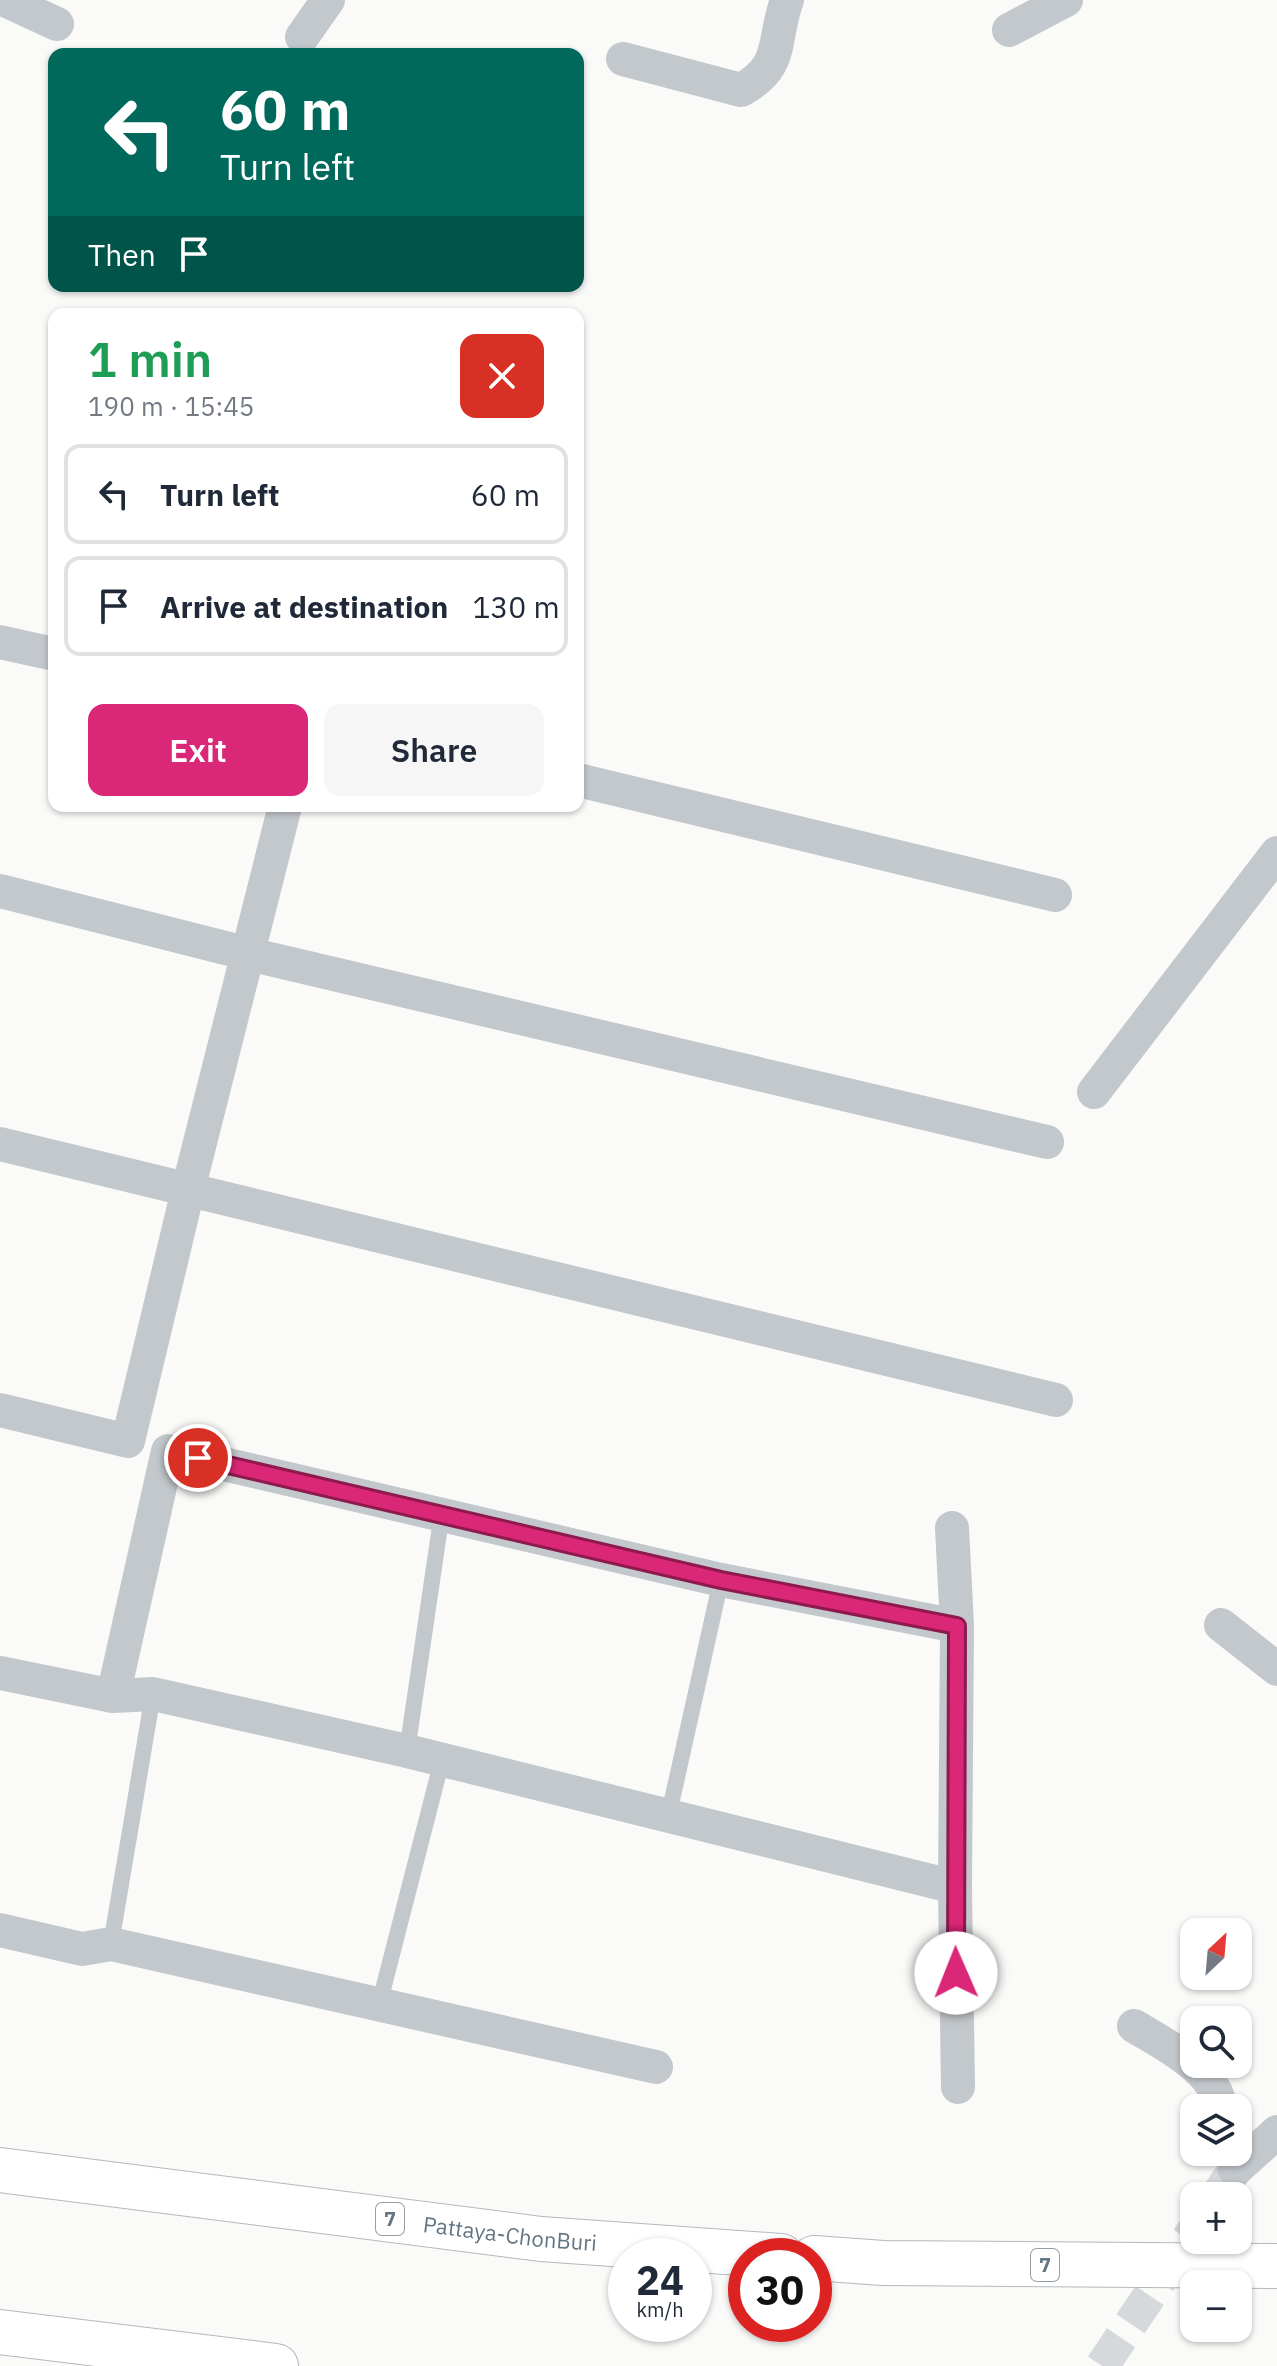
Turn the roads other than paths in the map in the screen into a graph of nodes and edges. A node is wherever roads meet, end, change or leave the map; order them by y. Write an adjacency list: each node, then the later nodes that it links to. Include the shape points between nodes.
1 (5, 0): 5 (street)
2 (328, 0): 7 (street)
3 (787, 0): 8 (street, via 773,61 759,80 741,90)
4 (1066, 0): 6 (street)
5 (57, 24)
6 (1009, 30)
7 (302, 37)
8 (623, 59)
9 (0, 642): 10 (street)
10 (48, 653)
11 (584, 781): 15 (street)
12 (284, 812): 16 (street)
13 (1277, 853): 17 (street)
14 (0, 891): 16 (street)
15 (1055, 895)
16 (249, 954): 18 (street); 20 (street)
17 (1094, 1092)
18 (1047, 1142)
19 (0, 1144): 20 (street)
20 (188, 1190): 21 (street); 22 (street, via 128,1441)
21 (1056, 1400)
22 (0, 1410)
23 (442, 1513): 25 (street); 31 (street, via 168,1451); 32 (lane)
24 (952, 1528): 27 (street)
25 (721, 1580): 27 (street); 34 (lane)
26 (1221, 1625): 28 (street)
27 (957, 1626): 35 (street)
28 (1277, 1669)
29 (0, 1673): 31 (street)
30 (153, 1694): 31 (street); 32 (street); 37 (lane)
31 (113, 1696)
32 (407, 1751): 33 (street)
33 (442, 1760): 34 (street); 38 (lane)
34 (668, 1818): 35 (street)
35 (955, 1887): 41 (street)
36 (0, 1930): 37 (street, via 82,1949)
37 (111, 1944): 38 (street)
38 (379, 2005): 40 (street)
39 (1134, 2026): 42 (street, via 1197,2066)
40 (656, 2067)
41 (958, 2087)
42 (1215, 2094)
43 (0, 2170): 44 (highway, Pattaya-ChonBuri / 7, via 541,2239)
44 (728, 2252)
45 (832, 2259): 46 (highway, 7)
46 (1277, 2266)
47 (0, 2332): 48 (highway)
48 (276, 2366)

